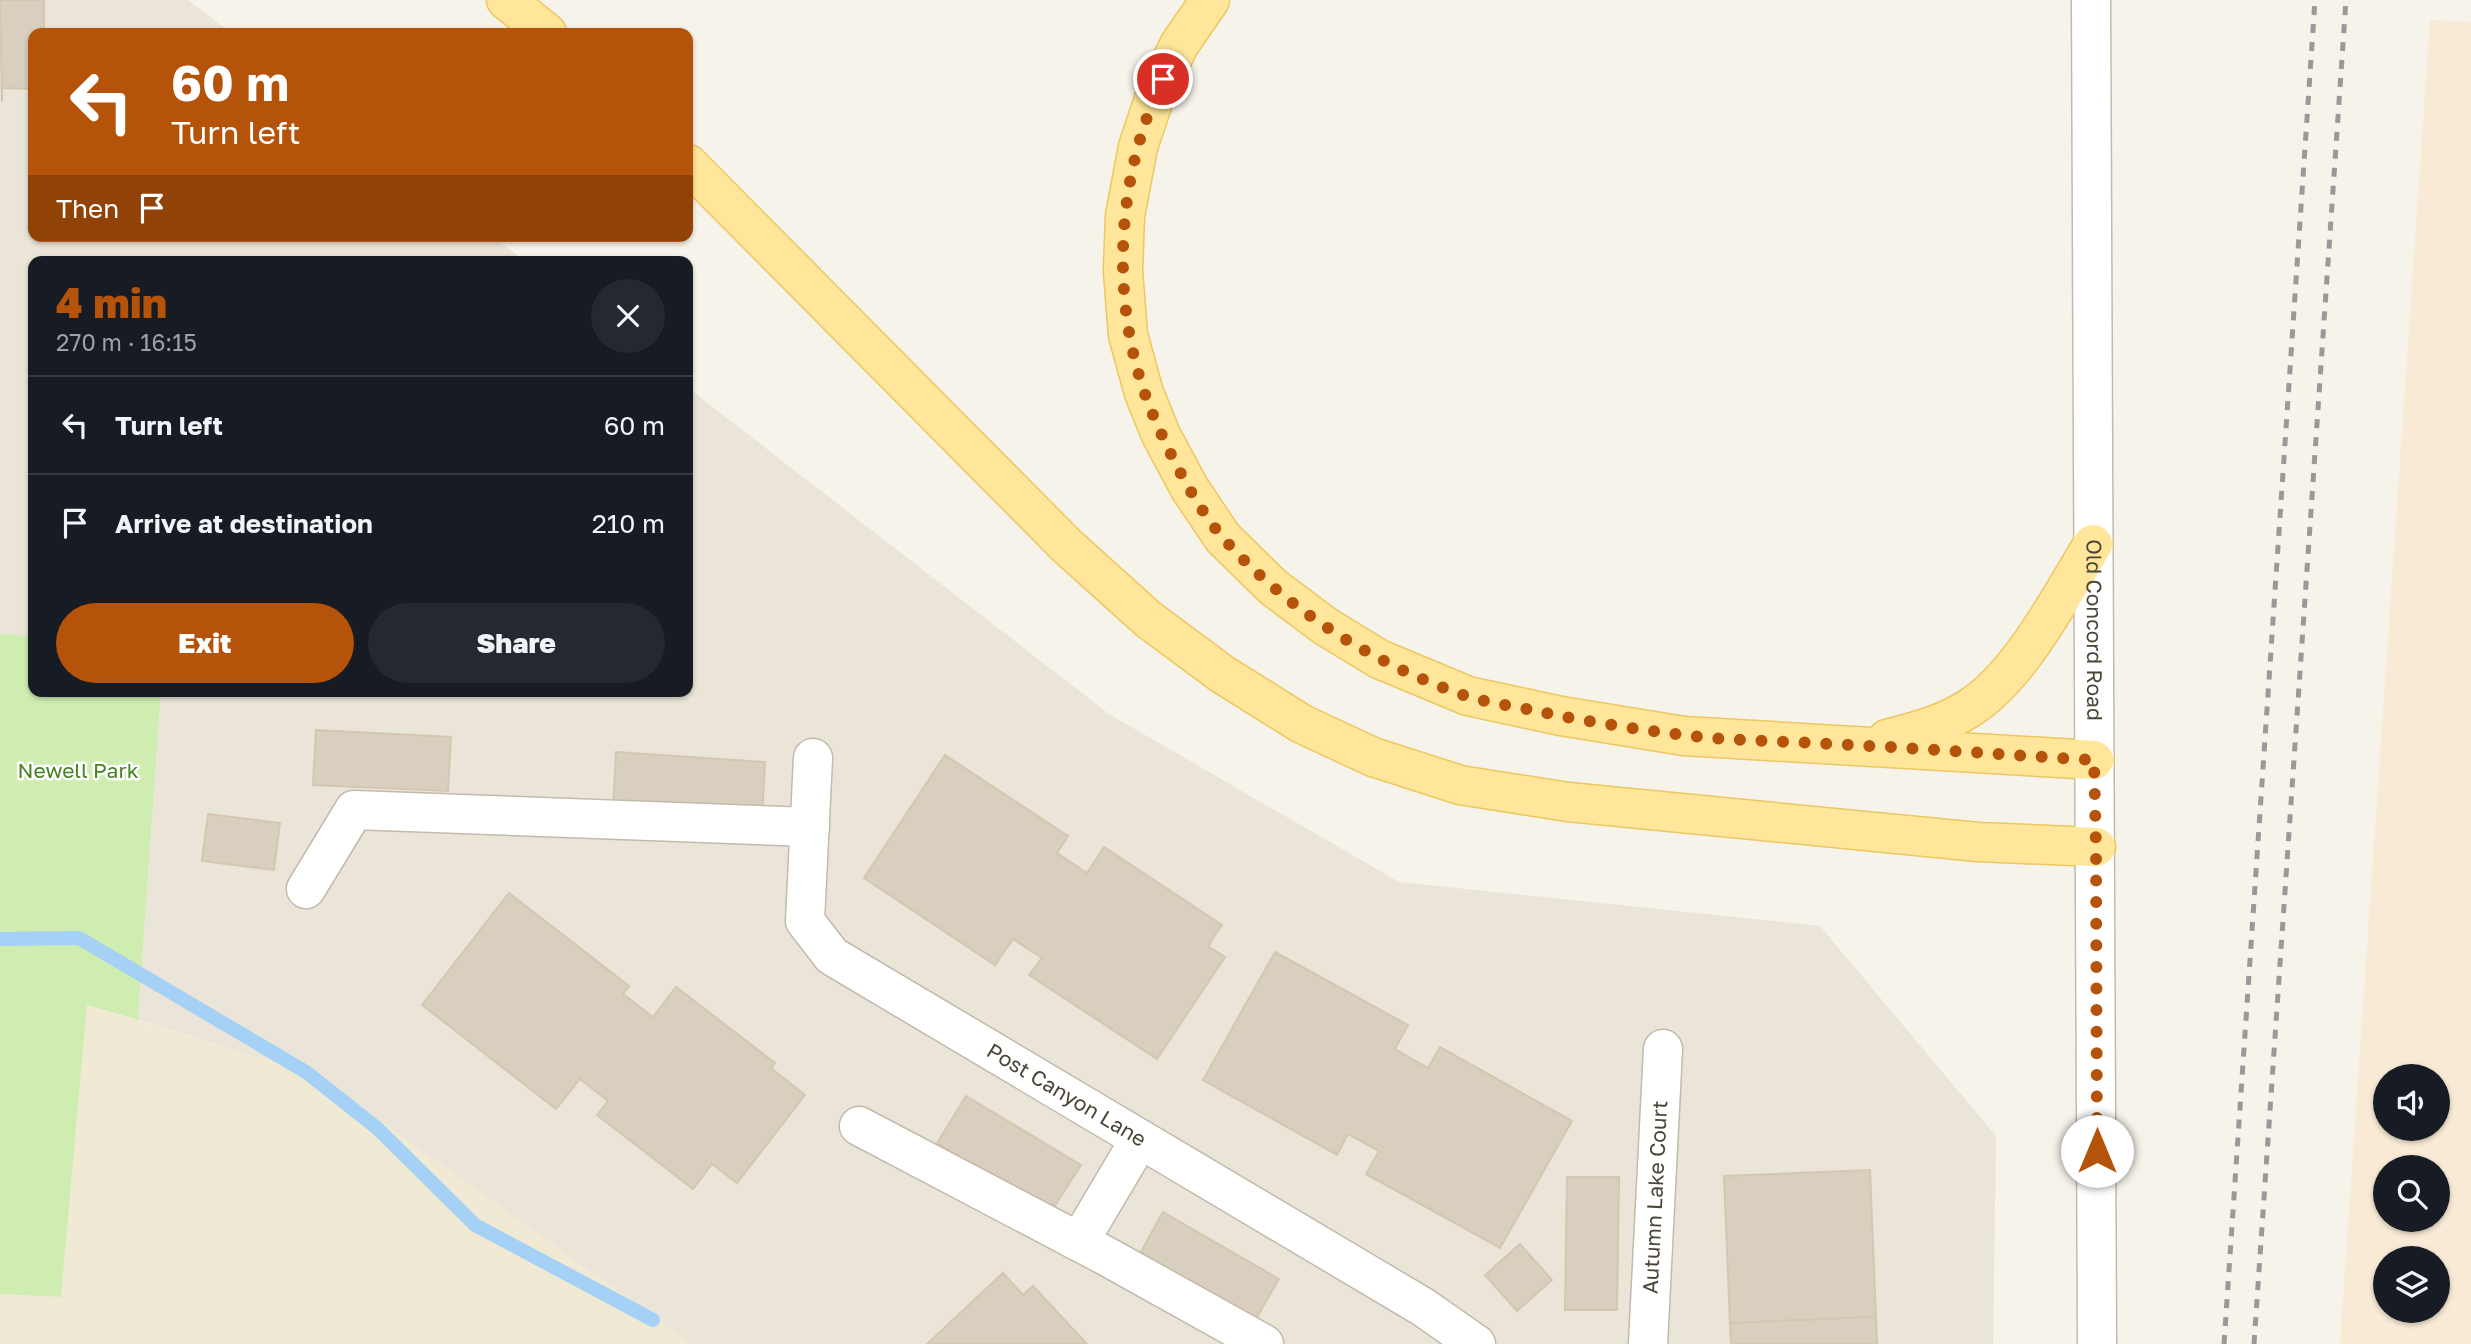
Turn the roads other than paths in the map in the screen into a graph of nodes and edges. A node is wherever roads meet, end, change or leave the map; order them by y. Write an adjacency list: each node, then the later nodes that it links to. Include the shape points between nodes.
1 (506, 0): 4 (main road)
2 (1210, 0): 7 (main road, via 1180,44 1155,96 1138,147 1125,216 1123,271 1128,335 1144,393 1190,489 1223,538 1273,587 1325,626 1379,659 1468,696 1684,736)
3 (2091, 0): 6 (street, Old Concord Road)
4 (541, 28)
5 (693, 169): 11 (main road, via 1068,546 1148,619 1222,674 1302,724 1373,757 1460,785 1554,800 1978,842)
6 (2093, 544): 7 (main road, via 2000,683 1968,710 1920,731); 9 (street, Old Concord Road)
7 (1862, 745): 9 (main road)
8 (813, 758): 10 (street, Post Canyon Lane)
9 (2094, 760): 11 (street, Old Concord Road)
10 (810, 827): 12 (street, via 354,810); 15 (street, Post Canyon Lane, via 805,921 832,956)
11 (2096, 847): 20 (street, Old Concord Road)
12 (306, 889)
13 (1663, 1049): 19 (street, Autumn Lake Court)
14 (859, 1126): 16 (street)
15 (1140, 1139): 16 (street); 18 (street, Post Canyon Lane, via 1423,1307)
16 (1079, 1242): 17 (street)
17 (1264, 1344)
18 (1476, 1344)
19 (1647, 1344)
20 (2097, 1344)

